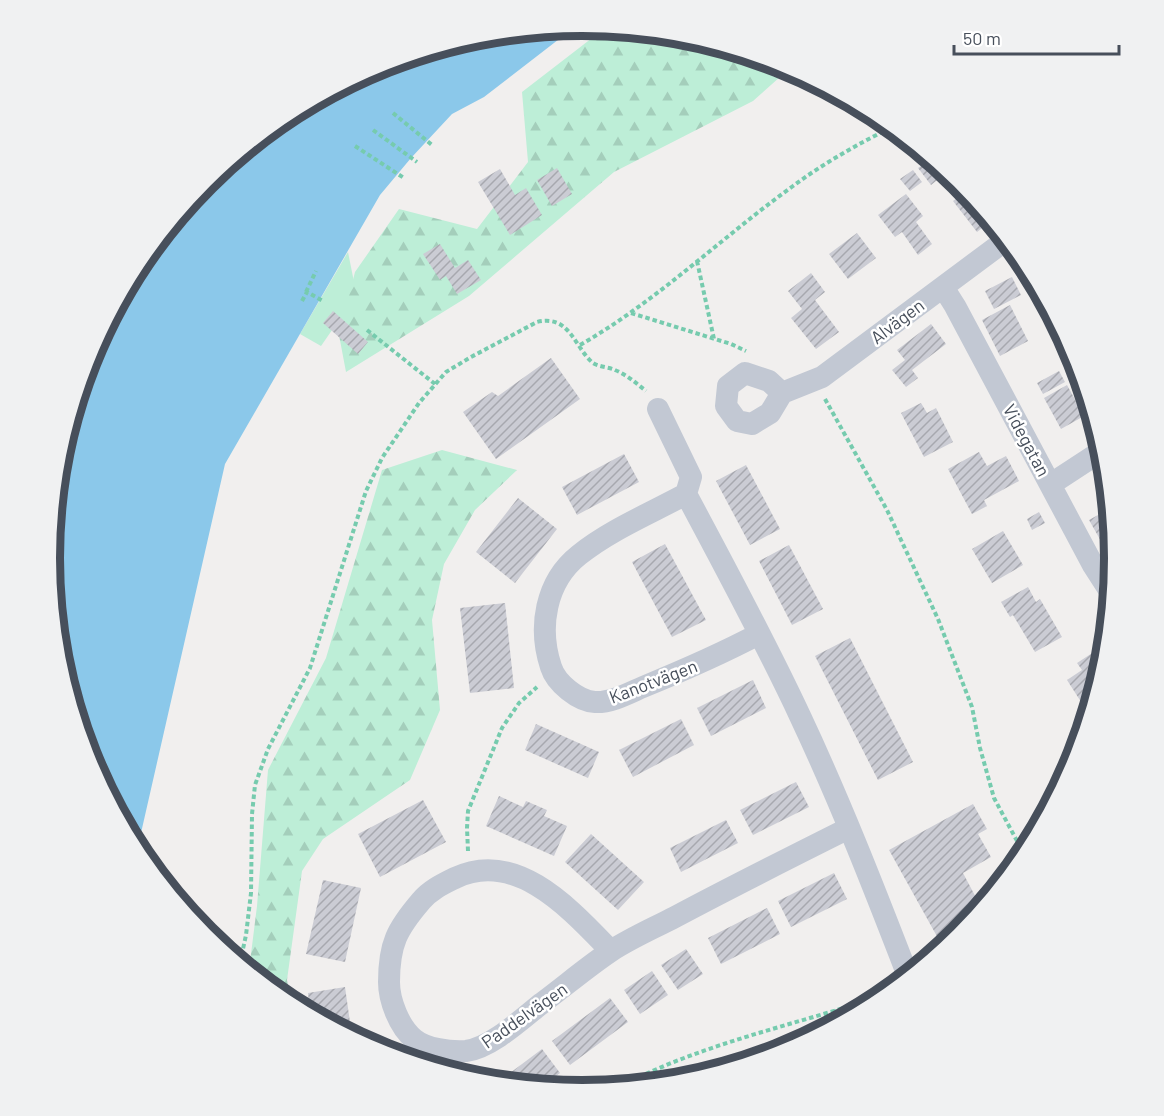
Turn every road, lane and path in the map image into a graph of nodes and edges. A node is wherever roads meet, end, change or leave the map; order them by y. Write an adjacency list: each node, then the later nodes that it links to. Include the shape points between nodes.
1 (393, 113): 4 (path)
2 (373, 130): 6 (path)
3 (883, 132): 9 (path, via 802,180)
4 (432, 145)
5 (355, 146): 7 (path)
6 (417, 162)
7 (404, 178)
8 (999, 245): 11 (street, Alvägen)
9 (697, 261): 15 (path); 17 (path)
10 (316, 271): 12 (path)
11 (943, 287): 20 (street, Alvägen, via 822,377); 25 (street, Videgatan)
12 (306, 293): 13 (path); 14 (path)
13 (302, 301)
14 (323, 301)
15 (631, 313): 17 (path); 18 (path)
16 (367, 330): 21 (path)
17 (714, 339): 19 (path)
18 (580, 345): 21 (path, via 557,322 537,322 446,372); 23 (path, via 595,364 629,376)
19 (749, 352)
20 (809, 382): 22 (street, Alvägen); 31 (path, via 823,395 908,551 972,707 994,798)
21 (435, 384): 34 (path, via 382,458 366,491 310,668 268,749 255,785 250,893)
22 (782, 393)
23 (658, 409): 26 (street, via 691,477)
24 (1094, 456): 25 (street)
25 (1051, 484): 27 (street, Videgatan)
26 (686, 494): 28 (street); 29 (street, Kanotvägen, via 578,556 559,578 547,605 543,630)
27 (1103, 581)
28 (759, 634): 29 (street, Kanotvägen, via 690,668 596,702 578,698); 30 (street)
29 (553, 672): 32 (path, via 519,703 502,728 468,811)
30 (849, 828): 33 (street, Paddelvägen); 35 (street)
31 (1019, 844)
32 (471, 873): 33 (street, Paddelvägen, via 503,871 520,876 556,898); 33 (street, Paddelvägen, via 440,885 424,897 402,923 391,950 389,988 393,1009 414,1039 451,1051 476,1048 502,1034)
33 (611, 951)
34 (242, 953)
35 (905, 968)
36 (851, 1005): 37 (path)
37 (834, 1010): 38 (path); 39 (path, via 712,1047)
38 (835, 1014)
39 (638, 1077)

